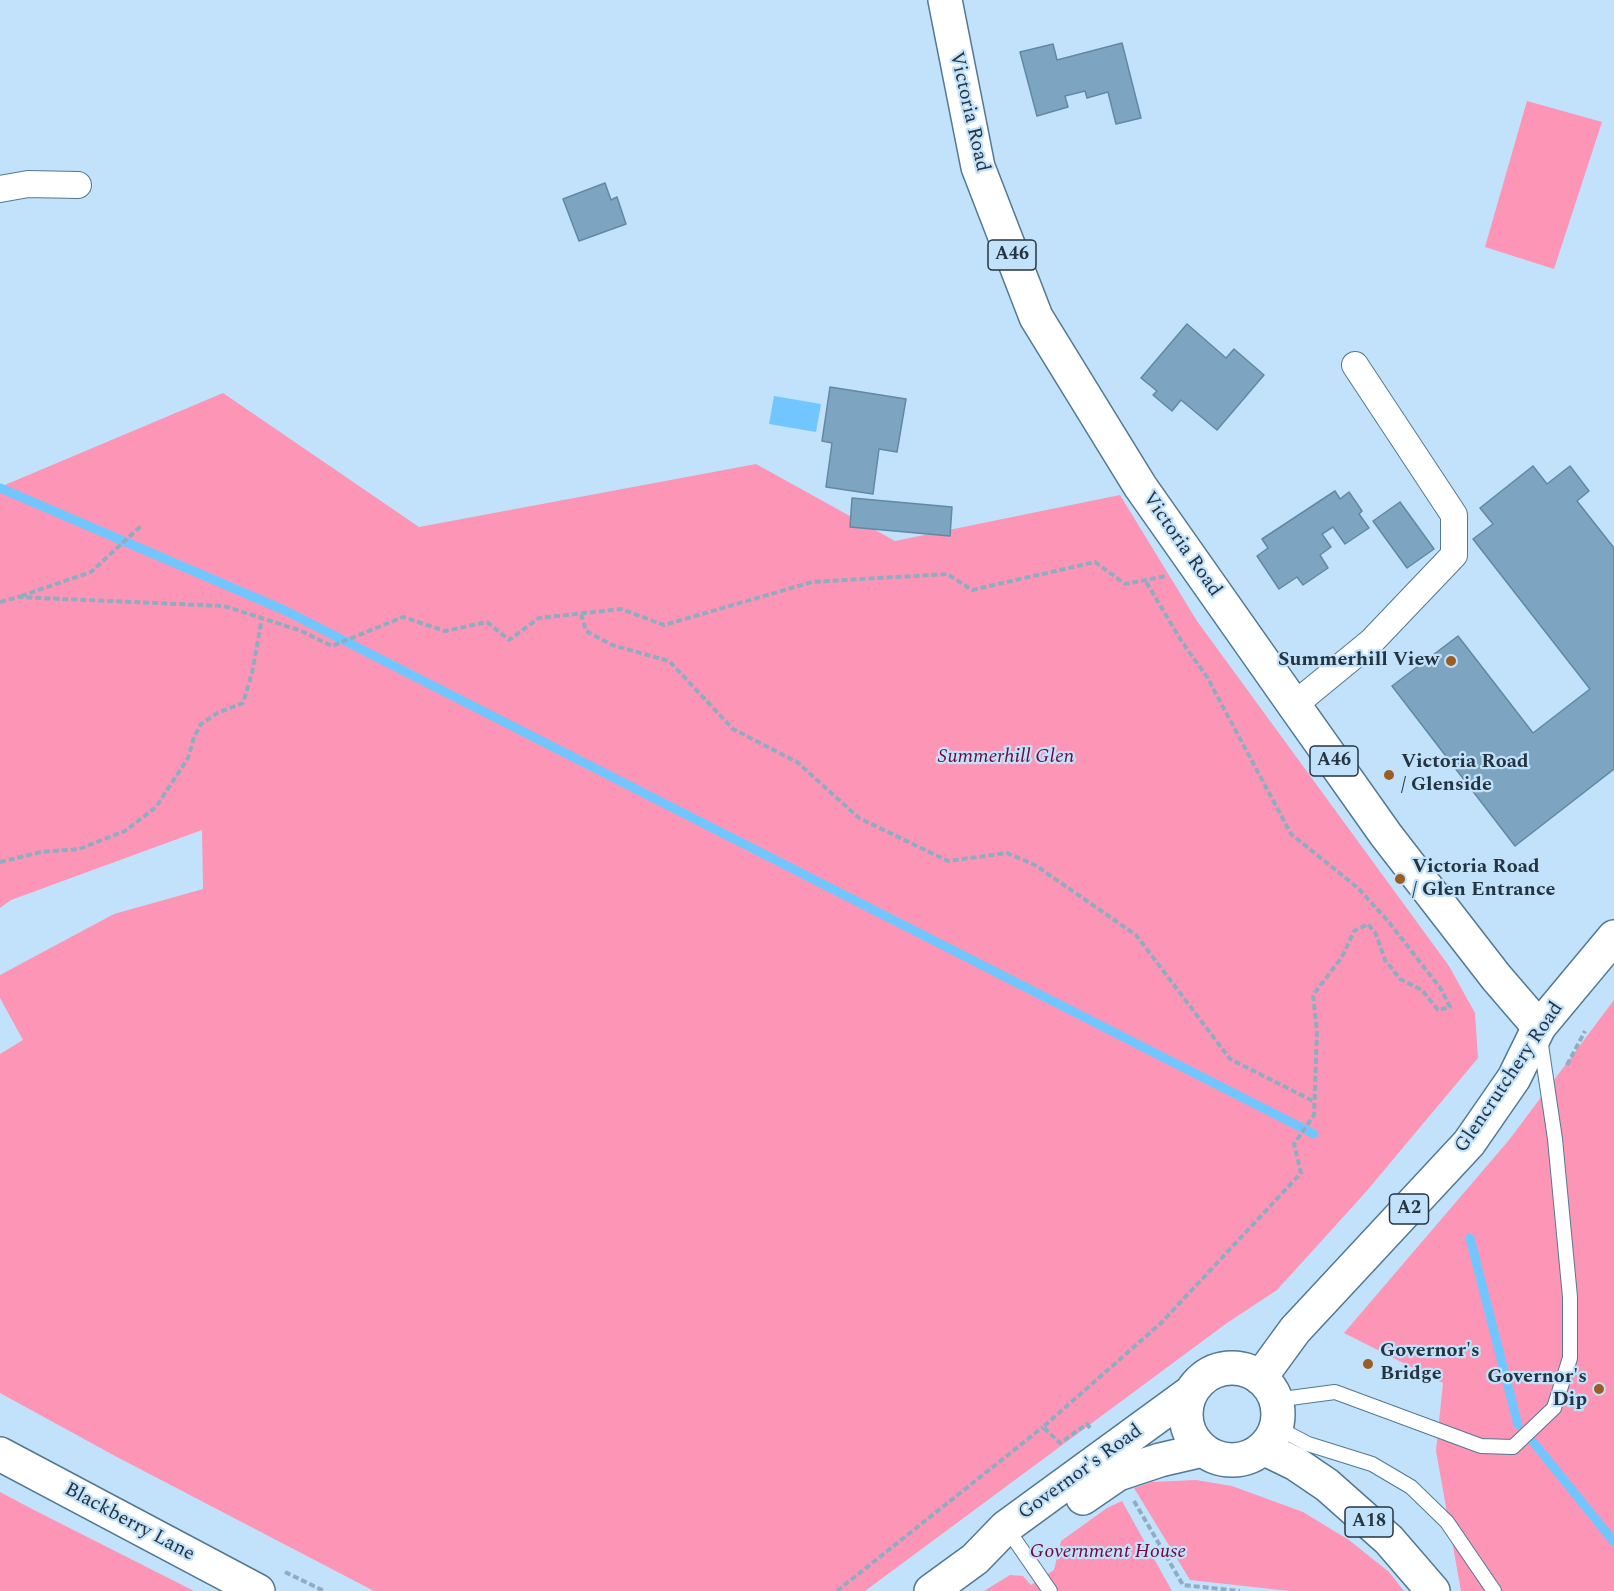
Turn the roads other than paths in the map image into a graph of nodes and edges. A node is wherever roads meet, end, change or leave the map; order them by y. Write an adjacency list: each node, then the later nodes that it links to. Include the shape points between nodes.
1 (945, 0): 5 (main road, Victoria Road / A46, via 978,167 1036,317 1140,486)
2 (78, 185): 3 (street, via 28,184)
3 (0, 189)
4 (1355, 365): 5 (street, via 1454,515 1454,555 1372,641)
5 (1294, 705): 7 (main road, Victoria Road / A46, via 1386,835)
6 (1614, 937): 7 (main road, Glencrutchery Road / A2)
7 (1539, 1027): 9 (main road, Glencrutchery Road / A2, via 1514,1078 1469,1143 1295,1330); 9 (lane, via 1556,1139 1570,1297 1569,1358 1554,1408 1513,1447 1481,1446 1335,1392)
8 (1191, 1392): 9 (main road, via 1201,1379 1215,1371 1246,1370); 10 (main road, via 1186,1404 1187,1423); 12 (main road, Governor's Road)
9 (1269, 1413): 10 (main road, via 1239,1459 1214,1456); 16 (main road, A18, via 1296,1464 1327,1485 1389,1540); 17 (lane, via 1308,1444 1372,1464 1411,1486 1447,1522)
10 (1203, 1450): 12 (main road, Governor's Road, via 1118,1474)
11 (0, 1454): 13 (main road, Blackberry Lane)
12 (1011, 1535): 14 (main road, Governor's Road); 15 (lane)
13 (258, 1591)
14 (931, 1591)
15 (1050, 1591)
16 (1433, 1591)
17 (1494, 1591)

